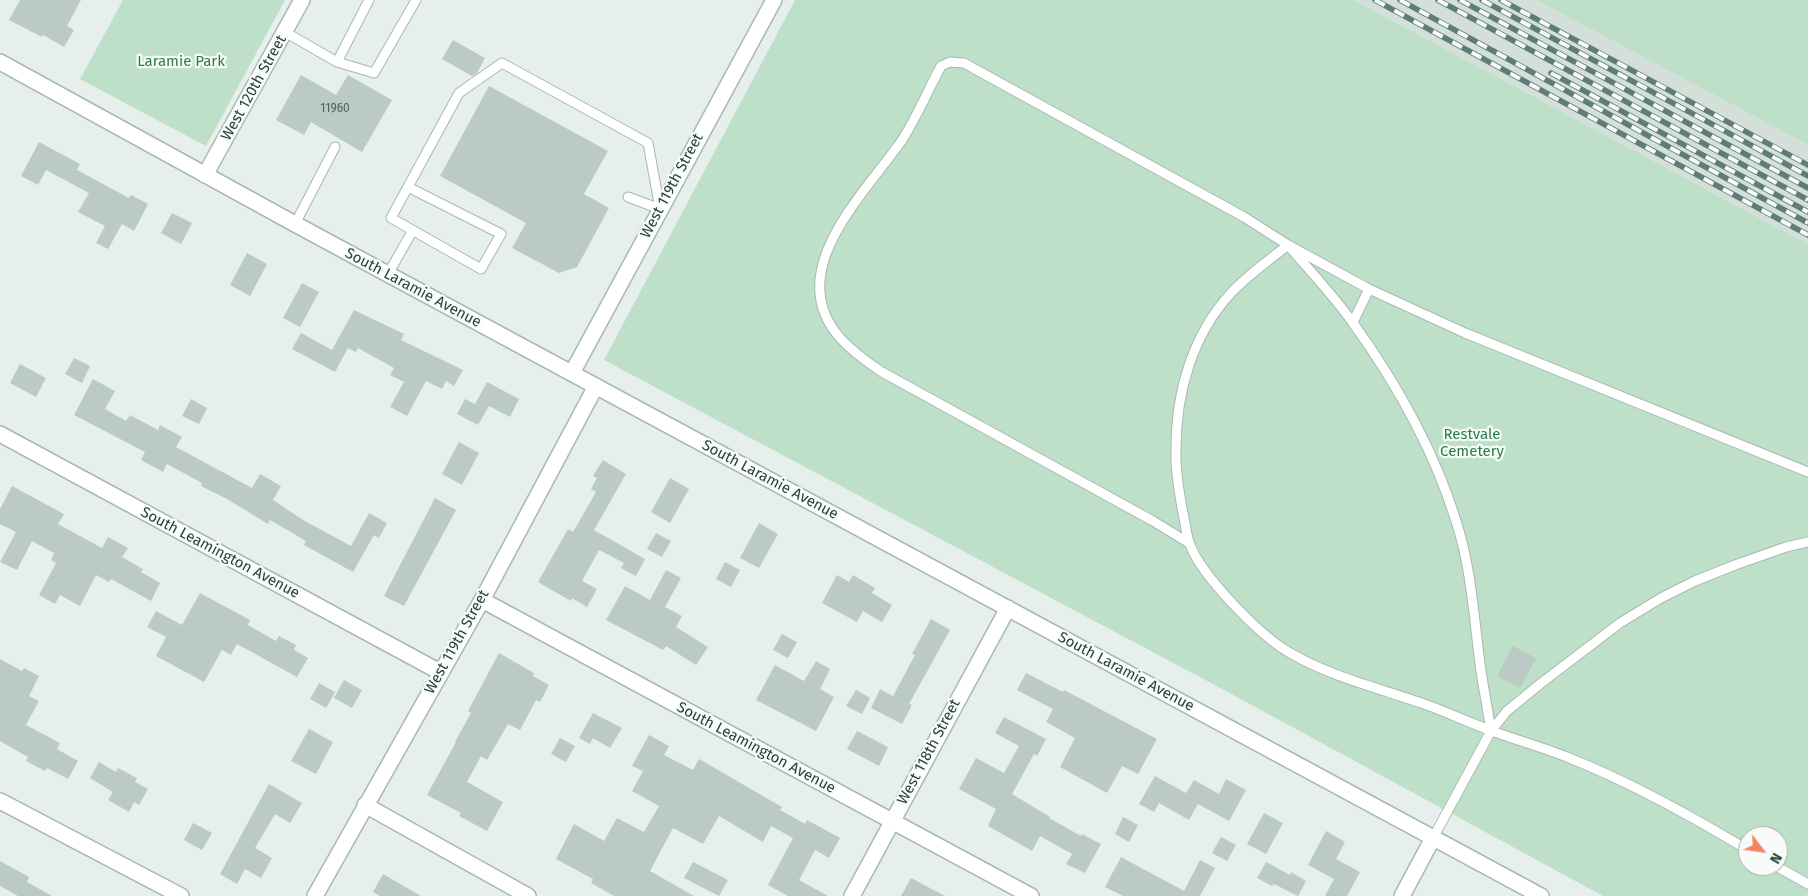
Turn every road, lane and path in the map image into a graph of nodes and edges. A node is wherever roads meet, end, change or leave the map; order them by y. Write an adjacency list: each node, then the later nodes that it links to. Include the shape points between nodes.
1 (302, 0): 5 (street, West 120th Street)
2 (369, 0): 7 (lane)
3 (416, 0): 7 (lane, via 374,73)
4 (774, 0): 12 (street, West 119th Street)
5 (284, 32): 7 (lane); 9 (street, West 120th Street)
6 (0, 62): 9 (street, South Laramie Avenue)
7 (337, 62)
8 (335, 147): 13 (lane)
9 (205, 175): 13 (street, South Laramie Avenue)
10 (408, 187): 12 (lane, via 459,93 502,64 648,143); 14 (lane, via 392,218); 14 (lane, via 501,234 481,269)
11 (628, 197): 12 (lane)
12 (660, 209): 19 (street, West 119th Street)
13 (295, 224): 16 (street, South Laramie Avenue)
14 (413, 230): 16 (lane)
15 (1288, 245): 17 (lane); 18 (lane); 24 (lane, via 1231,293 1215,312 1193,354 1178,406 1175,458); 24 (lane, via 1235,212 964,63 950,62 941,66 903,138 840,223 823,261 821,303 840,338 858,356)
16 (388, 274): 19 (street, South Laramie Avenue)
17 (1369, 289): 18 (lane); 22 (lane, via 1465,333)
18 (1353, 322): 28 (lane, via 1410,412 1457,522 1476,619)
19 (572, 373): 20 (street, South Laramie Avenue)
20 (596, 386): 25 (street, West 119th Street); 26 (street, South Laramie Avenue)
21 (0, 434): 27 (street, South Leamington Avenue)
22 (1808, 472)
23 (1808, 542): 28 (lane, via 1735,565 1661,598 1560,668 1508,711)
24 (1189, 543): 28 (lane, via 1204,569 1245,616 1291,654 1357,682)
25 (482, 600): 27 (street, West 119th Street); 31 (street, South Leamington Avenue)
26 (1008, 608): 31 (street, West 118th Street); 32 (street, South Laramie Avenue)
27 (440, 672): 30 (street, West 119th Street)
28 (1491, 730): 32 (lane); 33 (lane, via 1627,782)
29 (0, 801): 36 (street)
30 (365, 805): 37 (street, West 119th Street); 38 (street)
31 (892, 821): 39 (street, West 118th Street); 40 (street, South Leamington Avenue)
32 (1433, 838): 41 (street); 42 (street, South Laramie Avenue)
33 (1738, 844)
34 (1788, 873): 35 (lane)
35 (1808, 884)
36 (181, 896)
37 (315, 896)
38 (528, 896)
39 (852, 896)
40 (1031, 896)
41 (1402, 896)
42 (1541, 896)

